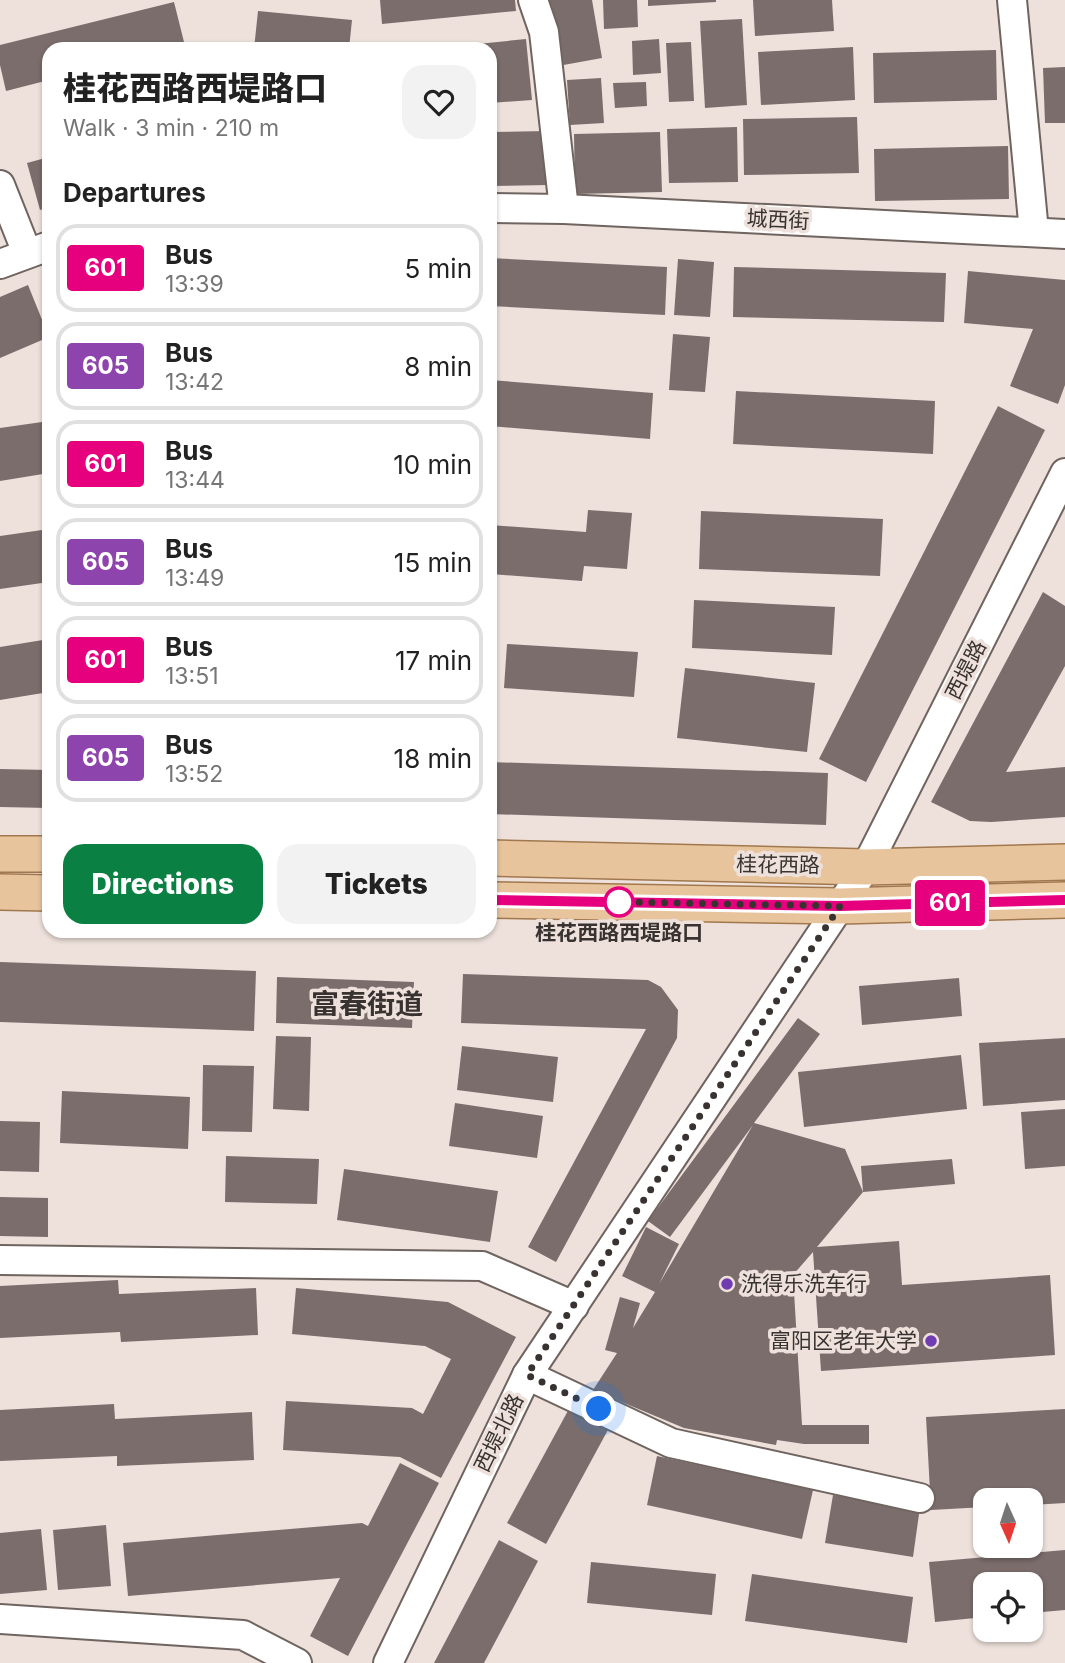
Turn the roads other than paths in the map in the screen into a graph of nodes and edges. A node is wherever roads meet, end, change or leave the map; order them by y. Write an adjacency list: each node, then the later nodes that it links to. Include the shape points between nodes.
1 (533, 0): 5 (street, via 544,32)
2 (1012, 0): 6 (street)
3 (0, 184): 8 (street)
4 (497, 208): 5 (street, 城西街)
5 (564, 209): 6 (street, 城西街)
6 (1034, 232): 7 (street, 城西街)
7 (1065, 234)
8 (38, 250): 9 (street)
9 (0, 264)
10 (1065, 473): 15 (street, 西堤路)
11 (0, 854): 12 (main road)
12 (42, 854)
13 (497, 858): 15 (main road, 桂花西路)
14 (1065, 862): 15 (main road, 桂花西路)
15 (866, 867): 20 (street, 西堤北路)
16 (0, 892): 17 (main road)
17 (42, 892)
18 (497, 900): 20 (main road, 桂花西路)
19 (1065, 900): 20 (main road, 桂花西路)
20 (840, 906): 22 (street, 西堤北路)
21 (0, 1261): 22 (street, via 482,1266)
22 (574, 1306): 23 (street, 西堤北路)
23 (527, 1375): 24 (street, via 671,1443); 27 (street, 西堤北路)
24 (920, 1498)
25 (0, 1619): 26 (street, via 243,1635)
26 (297, 1663)
27 (388, 1663)

